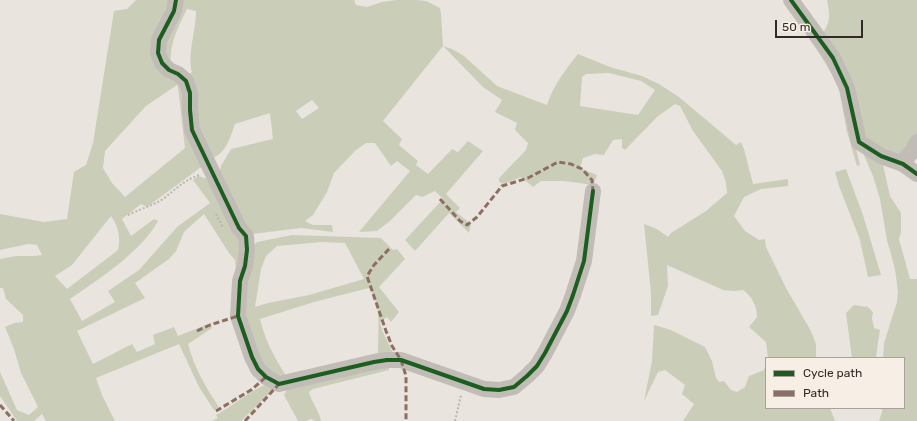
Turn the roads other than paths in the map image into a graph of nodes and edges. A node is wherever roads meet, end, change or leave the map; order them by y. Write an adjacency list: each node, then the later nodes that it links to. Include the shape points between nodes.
1 (176, 0): 6 (street, via 174,11 159,40 158,53 162,63 186,81 190,93 192,130 239,228 246,236 247,250 240,281 238,316 258,369 279,384 380,361 401,360 484,389 500,390 514,387 537,366 573,295 584,261)
2 (791, 0): 4 (street, via 833,58 847,88 859,142 881,156)
3 (917, 142): 4 (street)
4 (903, 164): 5 (street)
5 (917, 174)
6 (593, 191)

